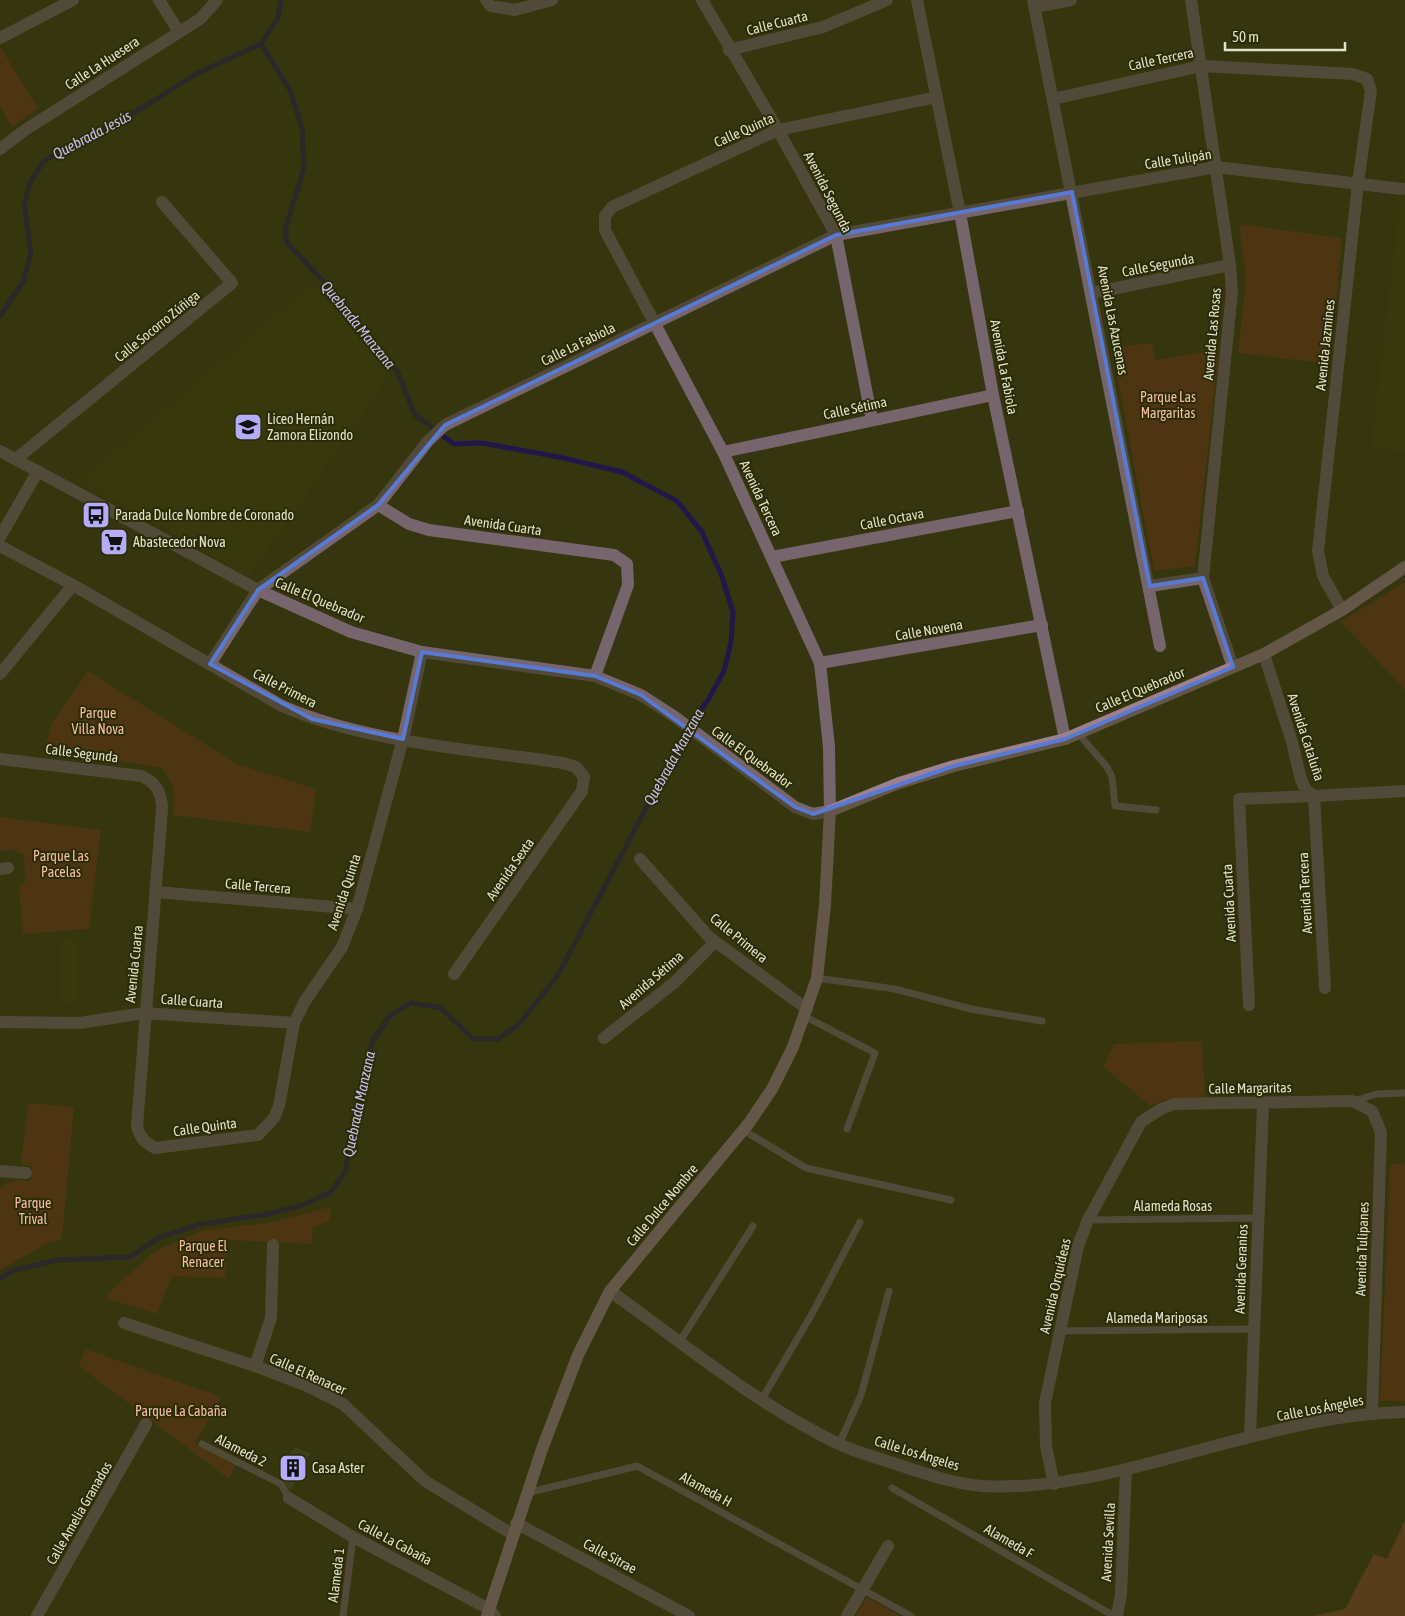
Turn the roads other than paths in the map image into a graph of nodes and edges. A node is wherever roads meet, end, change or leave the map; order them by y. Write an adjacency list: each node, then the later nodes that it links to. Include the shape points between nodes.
1 (73, 0): 13 (street)
2 (159, 0): 12 (street)
3 (216, 0): 12 (street, Calle La Huesera, via 200,19)
4 (552, 0): 10 (street, via 515,10)
5 (702, 0): 14 (street, Avenida Segunda)
6 (887, 0): 14 (street, Calle Cuarta, via 823,27)
7 (917, 0): 17 (street, Avenida La Fabiola)
8 (1070, 0): 11 (street)
9 (1191, 0): 15 (street, Avenida Las Rosas)
10 (489, 3)
11 (1034, 4): 18 (street, Avenida Las Azucenas)
12 (179, 32): 20 (street, Calle La Huesera)
13 (0, 38)
14 (730, 50): 19 (street, Avenida Segunda)
15 (1201, 66): 16 (street, Calle Tercera, via 1353,74); 18 (street, Calle Tercera); 21 (street, Avenida Las Rosas)
16 (1367, 79): 22 (street, Avenida Jazmines, via 1371,91)
17 (937, 97): 19 (street, Calle Quinta); 26 (street, Avenida La Fabiola)
18 (1053, 99): 24 (street, Avenida Las Azucenas)
19 (778, 130): 27 (street, Calle Quinta, via 612,208); 28 (street, Avenida Segunda)
20 (0, 149)
21 (1216, 167): 22 (street, Calle Tulipán); 24 (street, Calle Tulipán); 29 (street, Avenida Las Rosas)
22 (1358, 183): 23 (street, Calle Tulipán); 48 (street, Avenida Jazmines, via 1318,551 1323,576)
23 (1402, 189)
24 (1072, 192): 26 (street, Calle Tulipán); 30 (street, Avenida Las Azucenas)
25 (162, 202): 36 (street, Calle Socorro Zúñiga, via 232,283)
26 (960, 213): 28 (street, Calle La Fabiola); 32 (street, Avenida La Fabiola)
27 (604, 216): 31 (street, Avenida Tercera, via 605,230)
28 (836, 235): 31 (street, Calle La Fabiola); 33 (street, Avenida Segunda)
29 (1230, 266): 30 (street, Calle Segunda); 44 (street, Avenida Las Rosas, via 1232,292)
30 (1092, 293): 46 (street, Avenida Las Azucenas)
31 (656, 323): 35 (street, Avenida Tercera); 38 (street, Calle La Fabiola, via 445,425 428,441)
32 (993, 395): 33 (street, Calle Sétima); 39 (street, Avenida La Fabiola)
33 (872, 420): 35 (street, Calle Sétima)
34 (0, 451): 36 (street, Calle El Quebrador)
35 (722, 452): 42 (street, Avenida Tercera)
36 (16, 459): 37 (street, Calle El Quebrador)
37 (38, 471): 40 (street); 47 (street, Calle El Quebrador)
38 (378, 505): 47 (street, Calle La Fabiola); 57 (street, Avenida Cuarta, via 409,524 429,530 614,555 627,564 628,585)
39 (1018, 511): 42 (street, Calle Octava); 49 (street, Avenida La Fabiola)
40 (0, 537)
41 (0, 546): 45 (street, Calle Primera)
42 (772, 557): 54 (street, Avenida Tercera)
43 (1405, 567): 48 (street, Calle El Quebrador)
44 (1203, 578): 46 (street); 55 (street, Avenida Las Rosas)
45 (73, 585): 53 (street, Calle Primera); 56 (street)
46 (1150, 586): 50 (street, Avenida Las Azucenas)
47 (258, 590): 51 (street, Calle El Quebrador, via 352,632); 53 (street)
48 (1342, 610): 52 (street, Calle El Quebrador)
49 (1042, 625): 54 (street, Calle Novena); 60 (street, Avenida La Fabiola)
50 (1160, 646)
51 (422, 652): 57 (street, Calle El Quebrador); 59 (street, Avenida Quinta)
52 (1264, 654): 55 (street, Calle El Quebrador); 65 (street, Avenida Cataluña, via 1301,780)
53 (210, 664): 59 (street, Calle Primera, via 282,706 312,719)
54 (820, 664): 67 (street, Avenida Tercera, via 829,748)
55 (1233, 667): 58 (street, Calle El Quebrador)
56 (0, 674)
57 (596, 676): 67 (street, Calle El Quebrador, via 641,695 795,807 814,814)
58 (1077, 732): 60 (street, Calle El Quebrador); 66 (lane, via 1107,767 1112,777 1115,806)
59 (403, 739): 62 (street, Calle Primera, via 563,763 576,767); 70 (street, Avenida Quinta)
60 (1066, 739): 67 (street, Calle El Quebrador, via 954,766 899,783)
61 (0, 759): 63 (street, Calle Segunda, via 141,776 150,779)
62 (584, 777): 72 (street, Avenida Sexta, via 582,792 572,808)
63 (157, 787): 69 (street, Avenida Cuarta, via 162,797 162,809)
64 (1405, 791): 65 (street, Avenida Cataluña)
65 (1314, 796): 74 (street, Avenida Tercera); 75 (street, Avenida Cuarta, via 1238,800)
66 (1156, 810)
67 (830, 811): 73 (street, Calle Dulce Nombre)
68 (640, 859): 71 (street, Calle Primera)
69 (156, 892): 70 (street, Calle Tercera); 77 (street, Avenida Cuarta)
70 (357, 909): 80 (street, Avenida Quinta, via 342,947)
71 (715, 942): 76 (street, Calle Primera); 81 (street, Avenida Sétima, via 675,982)
72 (454, 974)
73 (817, 978): 76 (street, Calle Dulce Nombre); 78 (lane, via 895,989 971,1009)
74 (1325, 988)
75 (1249, 1005)
76 (805, 1012): 87 (lane, via 875,1053); 88 (street, Calle Dulce Nombre, via 793,1047 772,1089)
77 (144, 1013): 79 (street, Calle Cuarta, via 80,1023); 80 (street, Calle Cuarta); 89 (street, Avenida Cuarta, via 137,1126)
78 (1042, 1021)
79 (0, 1022)
80 (294, 1023): 86 (street, Avenida Quinta, via 279,1106)
81 (604, 1038)
82 (1405, 1093): 83 (lane, via 1377,1094)
83 (1352, 1101): 84 (street, Calle Margaritas); 107 (street, Avenida Tulipanes, via 1372,1111 1381,1132)
84 (1263, 1103): 85 (street, Calle Margaritas, via 1174,1104); 93 (street, Avenida Geranios)
85 (1152, 1114): 94 (street, Avenida Orquídeas, via 1141,1122)
86 (267, 1128): 89 (street, Calle Quinta, via 258,1135 170,1147 155,1148)
87 (847, 1128)
88 (743, 1130): 92 (lane, via 806,1168); 98 (street, Calle Dulce Nombre)
89 (145, 1143)
90 (0, 1171): 91 (street)
91 (26, 1173)
92 (951, 1200)
93 (1258, 1218): 94 (lane, Alameda Rosas); 101 (street, Avenida Geranios)
94 (1088, 1220): 102 (street, Avenida Orquídeas, via 1078,1246)
95 (860, 1222): 105 (lane)
96 (752, 1226): 103 (lane)
97 (273, 1245): 104 (street, via 271,1318)
98 (610, 1291): 103 (street, Calle Los Ángeles); 115 (street, Calle Dulce Nombre, via 578,1355)
99 (889, 1291): 111 (lane, via 861,1396)
100 (124, 1323): 104 (street, Calle El Renacer)
101 (1254, 1329): 102 (lane, Alameda Mariposas); 109 (street, Avenida Geranios)
102 (1060, 1331): 113 (street, Avenida Orquídeas, via 1045,1403 1046,1446)
103 (680, 1341): 105 (street, Calle Los Ángeles)
104 (255, 1366): 117 (street, Calle El Renacer, via 343,1404 425,1481 480,1513)
105 (762, 1399): 111 (street, Calle Los Ángeles)
106 (1405, 1412): 107 (street, Calle Los Ángeles)
107 (1372, 1413): 109 (street, Calle Los Ángeles)
108 (146, 1424): 122 (street, Calle Amelia Granados)
109 (1250, 1437): 112 (street, Calle Los Ángeles)
110 (202, 1444): 116 (lane, Alameda 2, via 281,1484)
111 (839, 1444): 113 (street, Calle Los Ángeles, via 949,1481 982,1486)
112 (1126, 1469): 113 (street, Calle Los Ángeles); 127 (street, Avenida Sevilla, via 1121,1594)
113 (1054, 1484)
114 (892, 1488): 127 (lane, Alameda F)
115 (527, 1493): 117 (street, Calle Dulce Nombre); 120 (lane, Alameda H, via 637,1466)
116 (289, 1498): 118 (street, Calle La Cabaña)
117 (514, 1528): 121 (street, Calle Dulce Nombre); 124 (street, Calle Sitrae)
118 (353, 1537): 121 (street, Calle La Cabaña); 123 (lane, Alameda 1)
119 (888, 1546): 120 (street)
120 (863, 1589): 125 (street); 126 (lane, Alameda H)
121 (490, 1614)
122 (37, 1616)
123 (343, 1616)
124 (689, 1616)
125 (847, 1616)
126 (911, 1616)
127 (1115, 1616)

